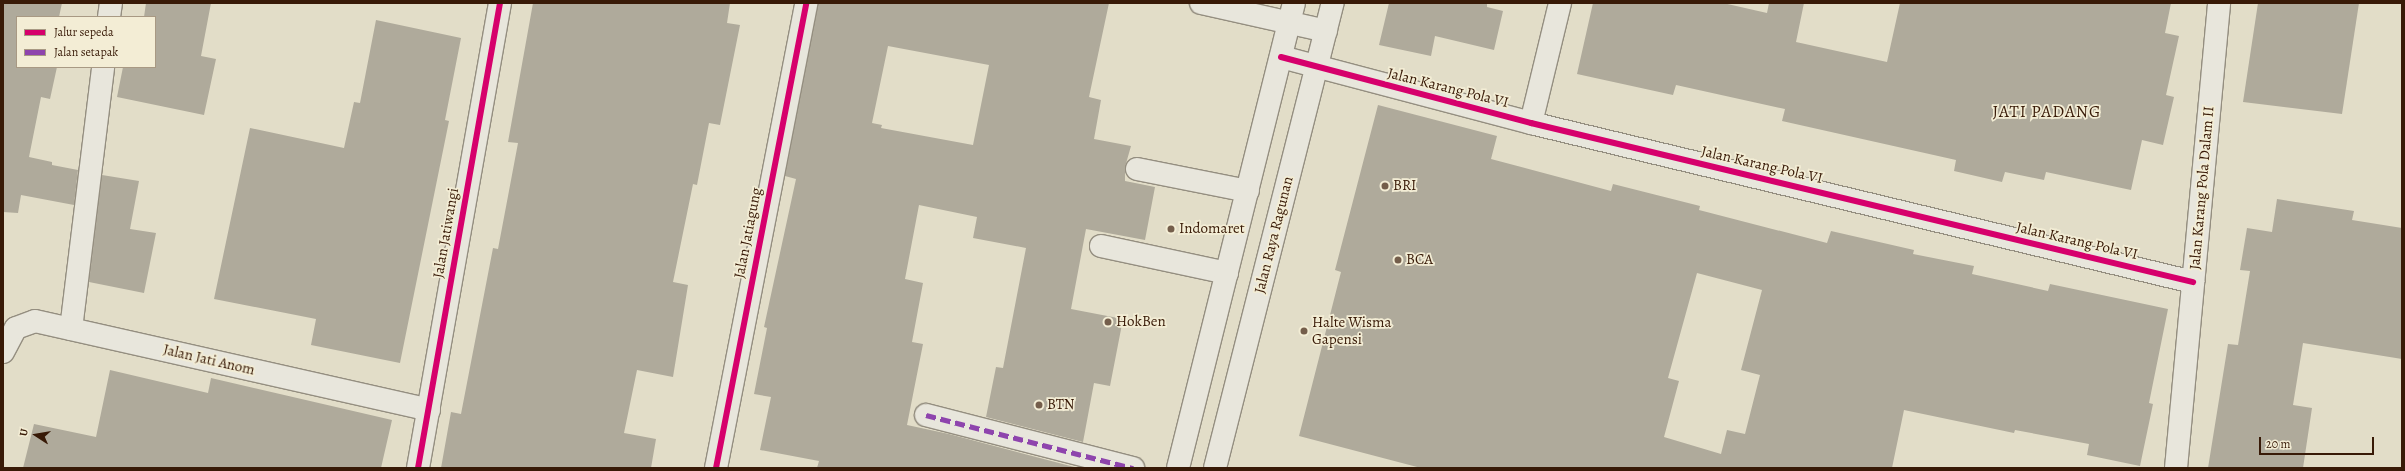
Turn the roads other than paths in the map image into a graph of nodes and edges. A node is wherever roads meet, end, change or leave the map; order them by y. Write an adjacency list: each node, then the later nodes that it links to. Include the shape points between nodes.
1 (111, 3): 9 (street)
2 (500, 3): 22 (street, Jalan Jatiwangi)
3 (806, 3): 25 (street, Jalan Jatiagung)
4 (1201, 3): 8 (street)
5 (1333, 3): 10 (street, Jalan Raya Ragunan)
6 (1560, 3): 14 (street)
7 (2219, 3): 19 (street, Jalan Karang Pola Dalam II)
8 (1292, 13): 10 (street); 11 (street)
9 (109, 16)
10 (1326, 31): 13 (street, Jalan Raya Ragunan)
11 (1281, 57): 13 (street, Jalan Karang Pola VI); 16 (street)
12 (103, 68): 20 (street)
13 (1322, 69): 14 (street, Jalan Karang Pola VI); 28 (street, Jalan Raya Ragunan)
14 (1531, 123): 19 (street, Jalan Karang Pola VI)
15 (1137, 169): 16 (street)
16 (1248, 191): 18 (street)
17 (1101, 246): 18 (street)
18 (1227, 273): 27 (street)
19 (2193, 282): 29 (street, Jalan Karang Pola Dalam II)
20 (71, 329): 21 (street, Jalan Jati Anom, via 35,321 26,324 12,333); 22 (street, Jalan Jati Anom)
21 (3, 352)
22 (429, 410): 24 (street, Jalan Jatiwangi)
23 (926, 415): 26 (street)
24 (418, 468)
25 (716, 468)
26 (1133, 468)
27 (1178, 468)
28 (1215, 468)
29 (2176, 468)

